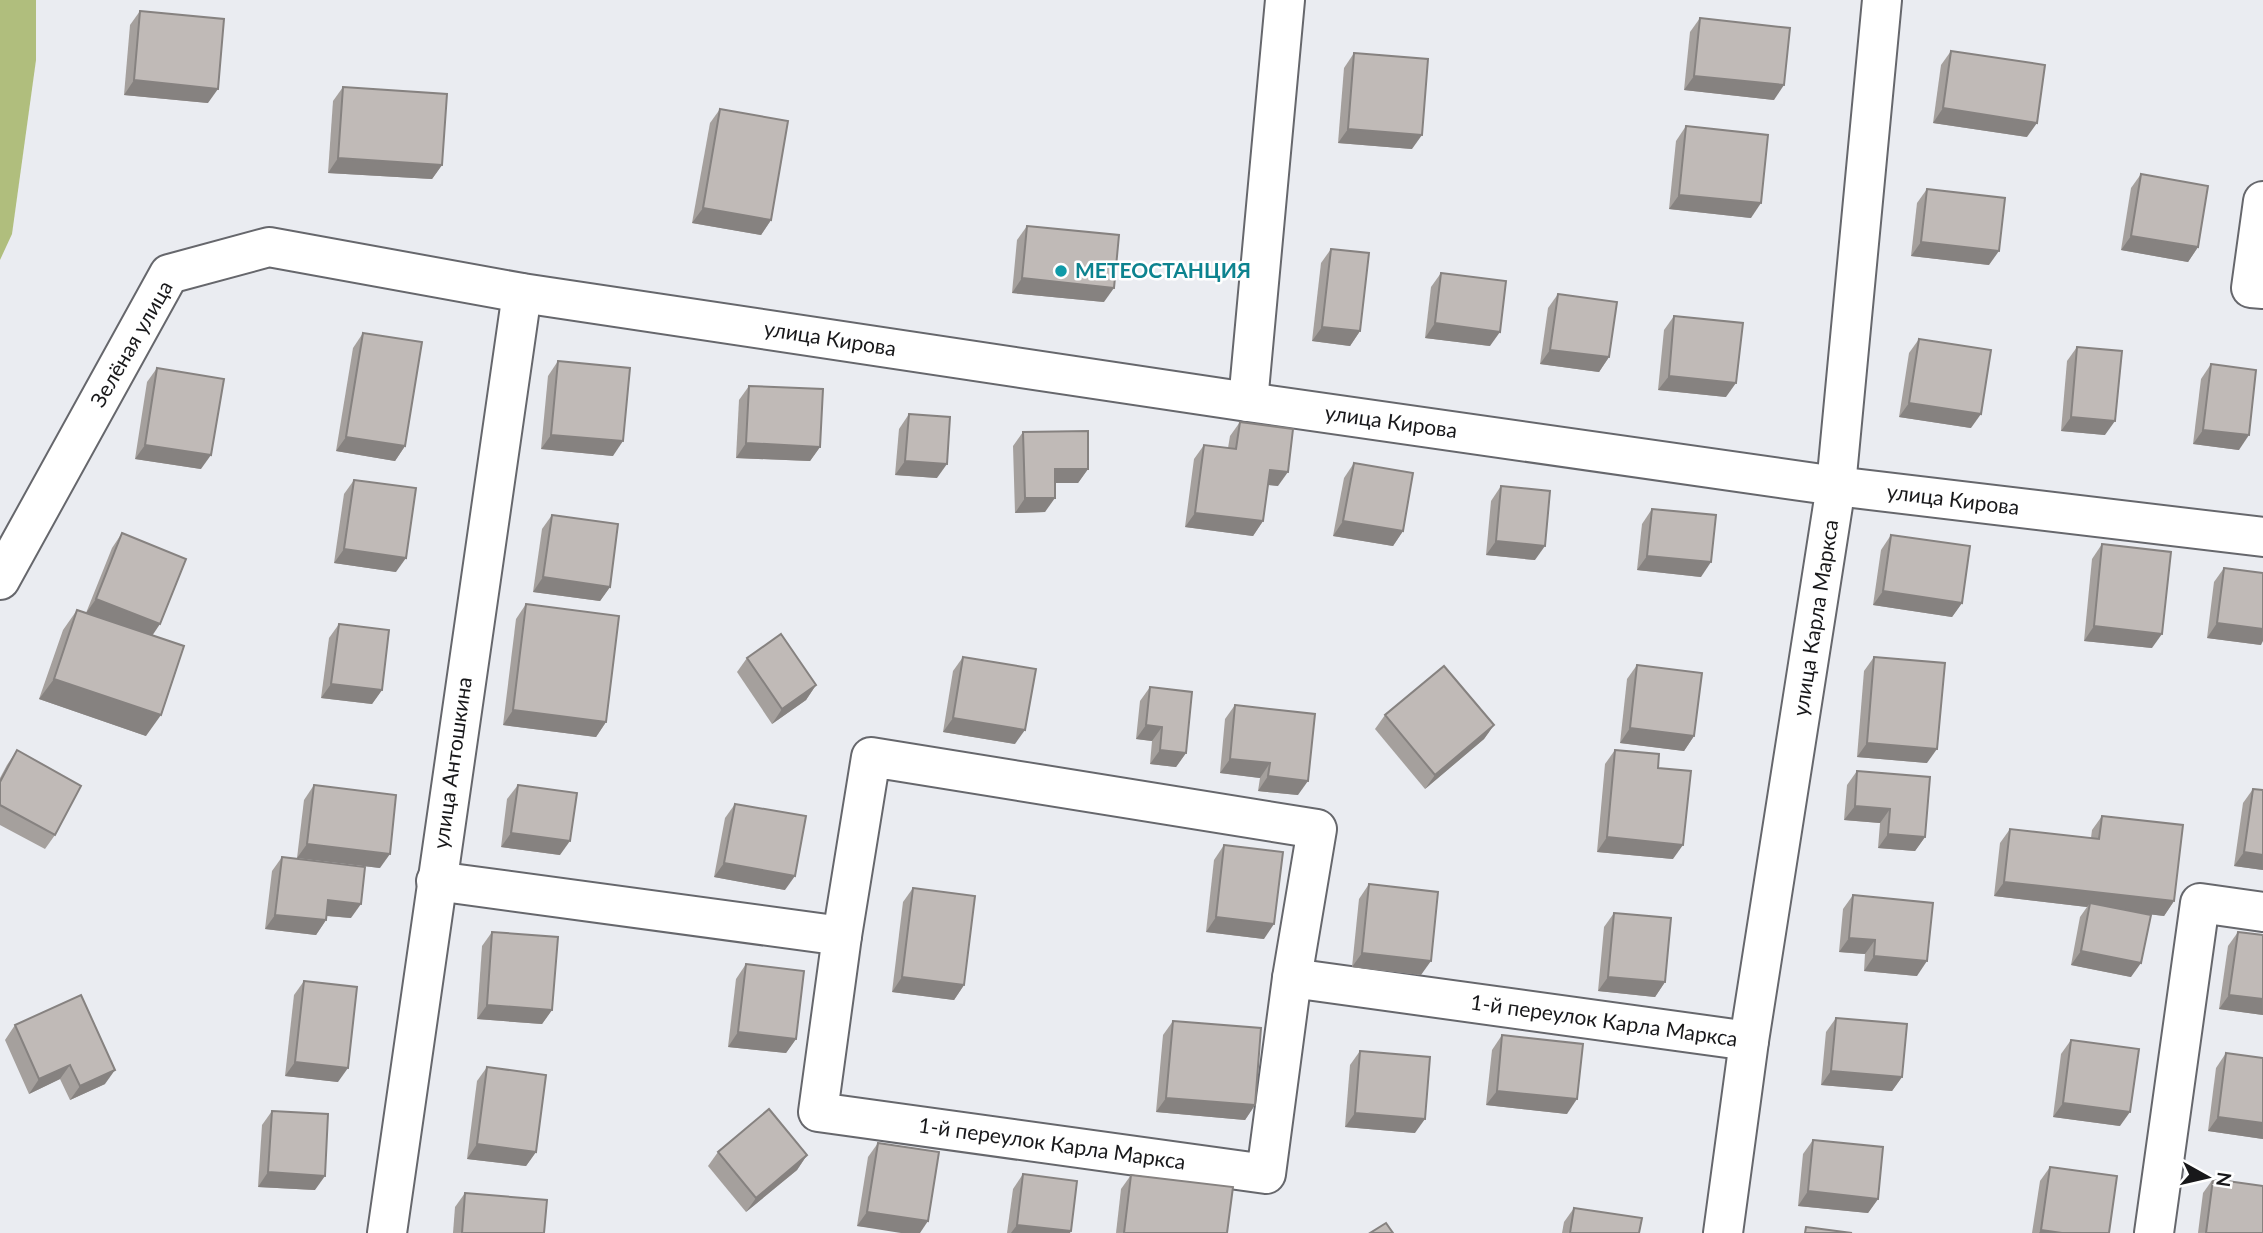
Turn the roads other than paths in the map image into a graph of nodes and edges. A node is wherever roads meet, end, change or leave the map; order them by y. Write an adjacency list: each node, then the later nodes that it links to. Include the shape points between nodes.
1 (1285, 0): 6 (street)
2 (1882, 0): 7 (street, улица Карла Маркса)
3 (2263, 201): 4 (street, via 2251,288)
4 (2263, 289)
5 (522, 293): 6 (street, улица Кирова); 9 (street, Зелёная улица, via 269,247 169,274); 10 (street, улица Антошкина)
6 (1248, 402): 7 (street, улица Кирова)
7 (1836, 486): 8 (street, улица Кирова); 14 (street, улица Карла Маркса)
8 (2263, 537)
9 (0, 579)
10 (436, 881): 12 (street); 15 (street, улица Антошкина)
11 (2263, 912): 17 (street, via 2200,903)
12 (842, 936): 13 (street, 1-й переулок Карла Маркса, via 871,757 1317,829); 13 (street, 1-й переулок Карла Маркса, via 818,1112 1266,1174)
13 (1292, 978): 14 (street, 1-й переулок Карла Маркса)
14 (1749, 1041): 16 (street, улица Карла Маркса)
15 (387, 1233)
16 (1723, 1233)
17 (2154, 1233)

